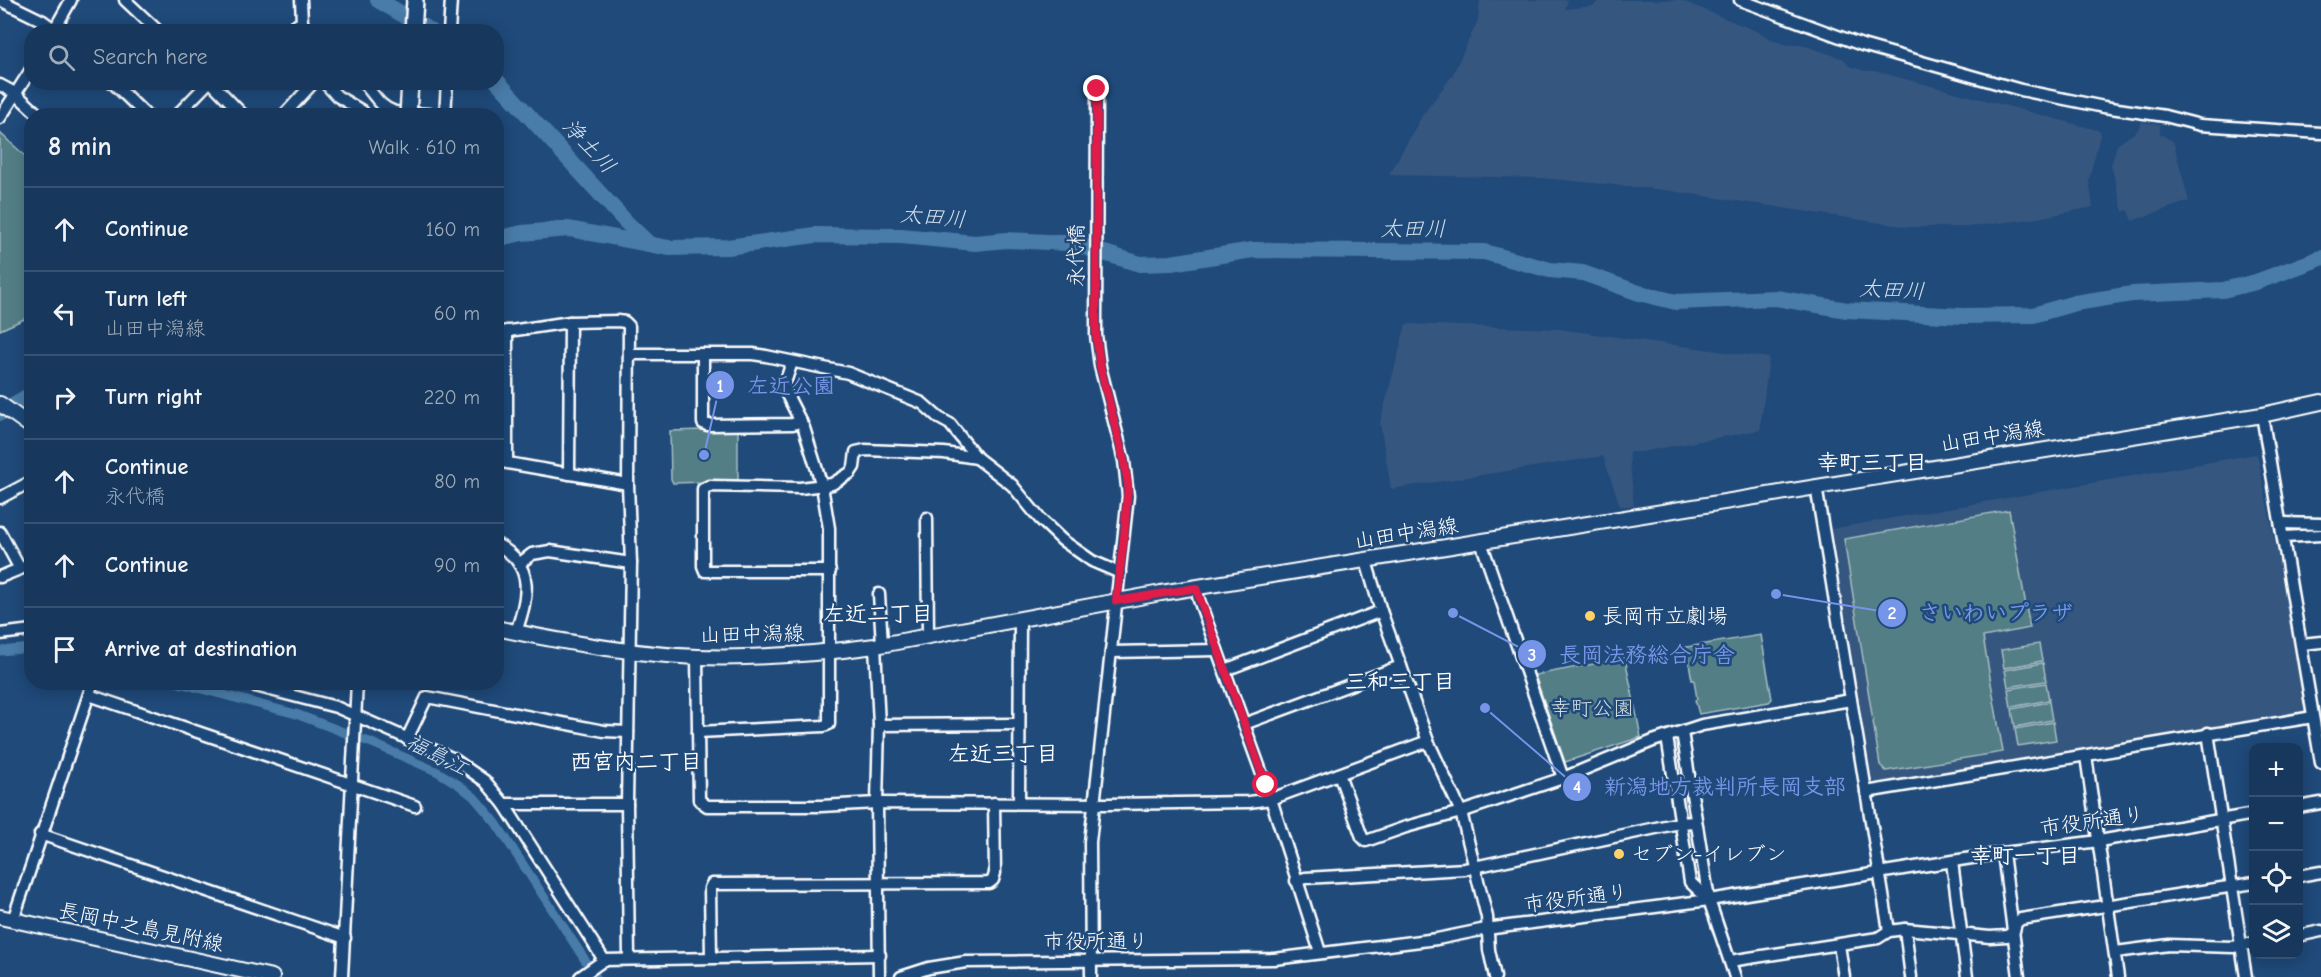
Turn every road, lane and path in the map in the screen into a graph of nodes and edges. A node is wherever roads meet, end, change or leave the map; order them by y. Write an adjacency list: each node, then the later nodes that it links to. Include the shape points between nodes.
1 (0, 0): 8 (street)
2 (71, 0): 9 (street)
3 (125, 0): 10 (street)
4 (301, 0): 11 (street)
5 (416, 0): 12 (highway)
6 (451, 0): 13 (street)
7 (1740, 0): 36 (street, via 1862,45 2021,90 2200,125)
8 (43, 24)
9 (59, 24)
10 (150, 24)
11 (303, 24)
12 (414, 24)
13 (449, 24)
14 (24, 80): 25 (street)
15 (0, 85): 25 (street)
16 (1097, 89): 69 (street, 永代橋, via 1095,311 1100,366 1127,476)
17 (120, 90): 27 (street)
18 (202, 90): 28 (street)
19 (218, 90): 29 (street)
20 (307, 90): 30 (street)
21 (331, 90): 31 (street)
22 (369, 90): 32 (street)
23 (410, 90): 33 (highway, bridge)
24 (447, 90): 34 (street)
25 (15, 93): 26 (street); 35 (street)
26 (31, 108)
27 (139, 108)
28 (184, 108)
29 (236, 108)
30 (290, 108)
31 (354, 108)
32 (384, 108)
33 (408, 108)
34 (445, 108)
35 (0, 118)
36 (2321, 133)
37 (570, 322): 38 (street); 39 (street, via 625,322); 49 (street)
38 (504, 332)
39 (630, 354): 40 (street); 50 (street)
40 (703, 354): 41 (street, via 753,354); 45 (street, via 703,423)
41 (792, 362): 45 (street, via 785,391); 47 (street, via 848,373 922,403 950,424)
42 (2321, 402): 44 (main road, 山田中潟線)
43 (0, 404): 46 (main road)
44 (2262, 415): 53 (main road, 山田中潟線); 56 (street)
45 (801, 421): 52 (street)
46 (24, 422)
47 (977, 458): 52 (street, via 865,450 856,452 850,473); 69 (street, via 1012,485 1062,540 1092,561)
48 (504, 462): 49 (street)
49 (570, 474): 50 (street)
50 (628, 484): 64 (street)
51 (24, 485): 54 (street)
52 (822, 486): 68 (street, via 829,528); 68 (street, via 703,489 703,566 705,571)
53 (1816, 486): 61 (main road, 山田中潟線); 95 (street)
54 (0, 498)
55 (927, 518): 80 (street)
56 (2282, 523): 57 (street); 60 (street)
57 (2321, 524)
58 (0, 532): 67 (street)
59 (2321, 534): 60 (street)
60 (2284, 537): 82 (street)
61 (1481, 542): 63 (main road, 山田中潟線); 111 (street)
62 (504, 549): 65 (street)
63 (1366, 561): 71 (main road, 山田中潟線); 74 (street)
64 (631, 563): 65 (street, via 550,551 532,554); 85 (street)
65 (519, 564): 78 (street, via 526,594)
66 (24, 567): 67 (street)
67 (20, 569): 70 (street)
68 (830, 572): 86 (street)
69 (1120, 573): 73 (street, 永代橋)
70 (0, 577)
71 (1196, 588): 73 (main road, 山田中潟線); 84 (street)
72 (879, 594): 83 (street)
73 (1116, 601): 75 (main road, 山田中潟線); 87 (street, 永代橋)
74 (1381, 611): 89 (street); 90 (street)
75 (1020, 619): 80 (main road, 山田中潟線); 99 (street)
76 (504, 630): 78 (main road, 山田中潟線)
77 (24, 631): 79 (street)
78 (516, 632): 85 (main road, 山田中潟線)
79 (0, 634)
80 (928, 636): 83 (main road, 山田中潟線)
81 (2321, 642): 82 (street)
82 (2302, 644): 96 (street)
83 (878, 645): 86 (main road, 山田中潟線); 98 (street)
84 (1217, 650): 87 (street); 90 (street)
85 (630, 651): 88 (main road, 山田中潟線); 101 (street)
86 (830, 652): 88 (main road, 山田中潟線); 102 (street, via 829,724)
87 (1111, 652): 121 (street, 永代橋)
88 (697, 657): 102 (street)
89 (1401, 666): 100 (street); 107 (street)
90 (1225, 670): 100 (street)
91 (90, 690): 94 (street)
92 (271, 690): 97 (street, via 336,707)
93 (357, 690): 97 (street)
94 (89, 694): 112 (street); 129 (street)
95 (1851, 700): 103 (street, via 1702,725); 113 (street)
96 (2313, 717): 104 (street); 109 (street)
97 (355, 718): 106 (street); 112 (street)
98 (879, 724): 99 (street); 115 (street)
99 (1019, 724): 117 (street)
100 (1244, 724): 114 (street)
101 (628, 732): 106 (street, via 427,697); 120 (street)
102 (698, 732): 115 (street, via 699,800 707,806)
103 (1682, 732): 105 (street); 127 (street)
104 (2208, 733): 108 (street); 126 (street)
105 (1666, 736): 111 (street); 128 (street)
106 (407, 739): 119 (street, via 464,764)
107 (1428, 741): 110 (street); 124 (street)
108 (2086, 756): 113 (street); 130 (street)
109 (2321, 763)
110 (1339, 774): 114 (street); 124 (street, via 1366,841)
111 (1563, 778): 124 (street)
112 (352, 785): 122 (street); 151 (street)
113 (1866, 792): 135 (street)
114 (1271, 799): 121 (street); 137 (street)
115 (877, 803): 116 (street); 138 (street)
116 (994, 803): 117 (street); 138 (street, via 995,873 989,883)
117 (1019, 803): 121 (street)
118 (2321, 803): 123 (street)
119 (504, 804): 120 (street); 161 (street)
120 (627, 804): 158 (street)
121 (1094, 804): 159 (street, 永代橋, via 1090,842)
122 (415, 806)
123 (2303, 806)
124 (1461, 812): 133 (street)
125 (2249, 815): 126 (street, 市役所通り)
126 (2222, 819): 130 (street, 市役所通り); 140 (street)
127 (1695, 822): 128 (street); 141 (street)
128 (1679, 823): 133 (street); 141 (street, via 1690,882)
129 (40, 834): 143 (street); 151 (street)
130 (2098, 841): 131 (street, 市役所通り); 142 (street)
131 (2003, 853): 132 (street, 市役所通り); 146 (street)
132 (1952, 862): 135 (street, 市役所通り); 149 (street)
133 (1475, 867): 137 (street); 144 (street, via 1487,917)
134 (2321, 872): 136 (street)
135 (1879, 873): 141 (street, 市役所通り); 147 (street)
136 (2303, 875)
137 (1296, 881): 154 (street)
138 (879, 883): 156 (street); 157 (street, via 712,884)
139 (2249, 884): 140 (street)
140 (2234, 886): 142 (street); 152 (street)
141 (1708, 900): 144 (street, 市役所通り); 160 (street)
142 (2107, 905): 146 (street, via 2021,919); 155 (street)
143 (6, 919): 163 (main road, 長岡中之島見附線)
144 (1486, 929): 154 (street, 市役所通り, via 1437,939); 168 (street)
145 (1905, 929): 147 (street); 149 (street); 171 (street)
146 (2014, 930): 149 (street, via 2007,936); 173 (street)
147 (1889, 931): 153 (street, via 1878,938)
148 (2321, 931): 150 (street)
149 (1962, 934): 172 (street)
150 (2303, 935)
151 (345, 938): 164 (street)
152 (2248, 944): 155 (street, via 2169,945); 175 (street)
153 (1839, 945): 160 (street); 170 (street)
154 (1320, 952): 159 (street, 市役所通り, via 1274,959)
155 (2116, 952): 174 (street)
156 (880, 955): 157 (street); 165 (street)
157 (711, 957): 158 (street)
158 (629, 958): 161 (street)
159 (1091, 960): 166 (street, 市役所通り, via 966,962); 167 (street, 永代橋)
160 (1730, 961): 169 (street)
161 (601, 962): 162 (street)
162 (581, 976)
163 (272, 977)
164 (342, 977)
165 (879, 977)
166 (901, 977)
167 (1091, 977)
168 (1495, 977)
169 (1735, 977)
170 (1844, 977)
171 (1911, 977)
172 (1967, 977)
173 (2019, 977)
174 (2118, 977)
175 (2246, 977)

